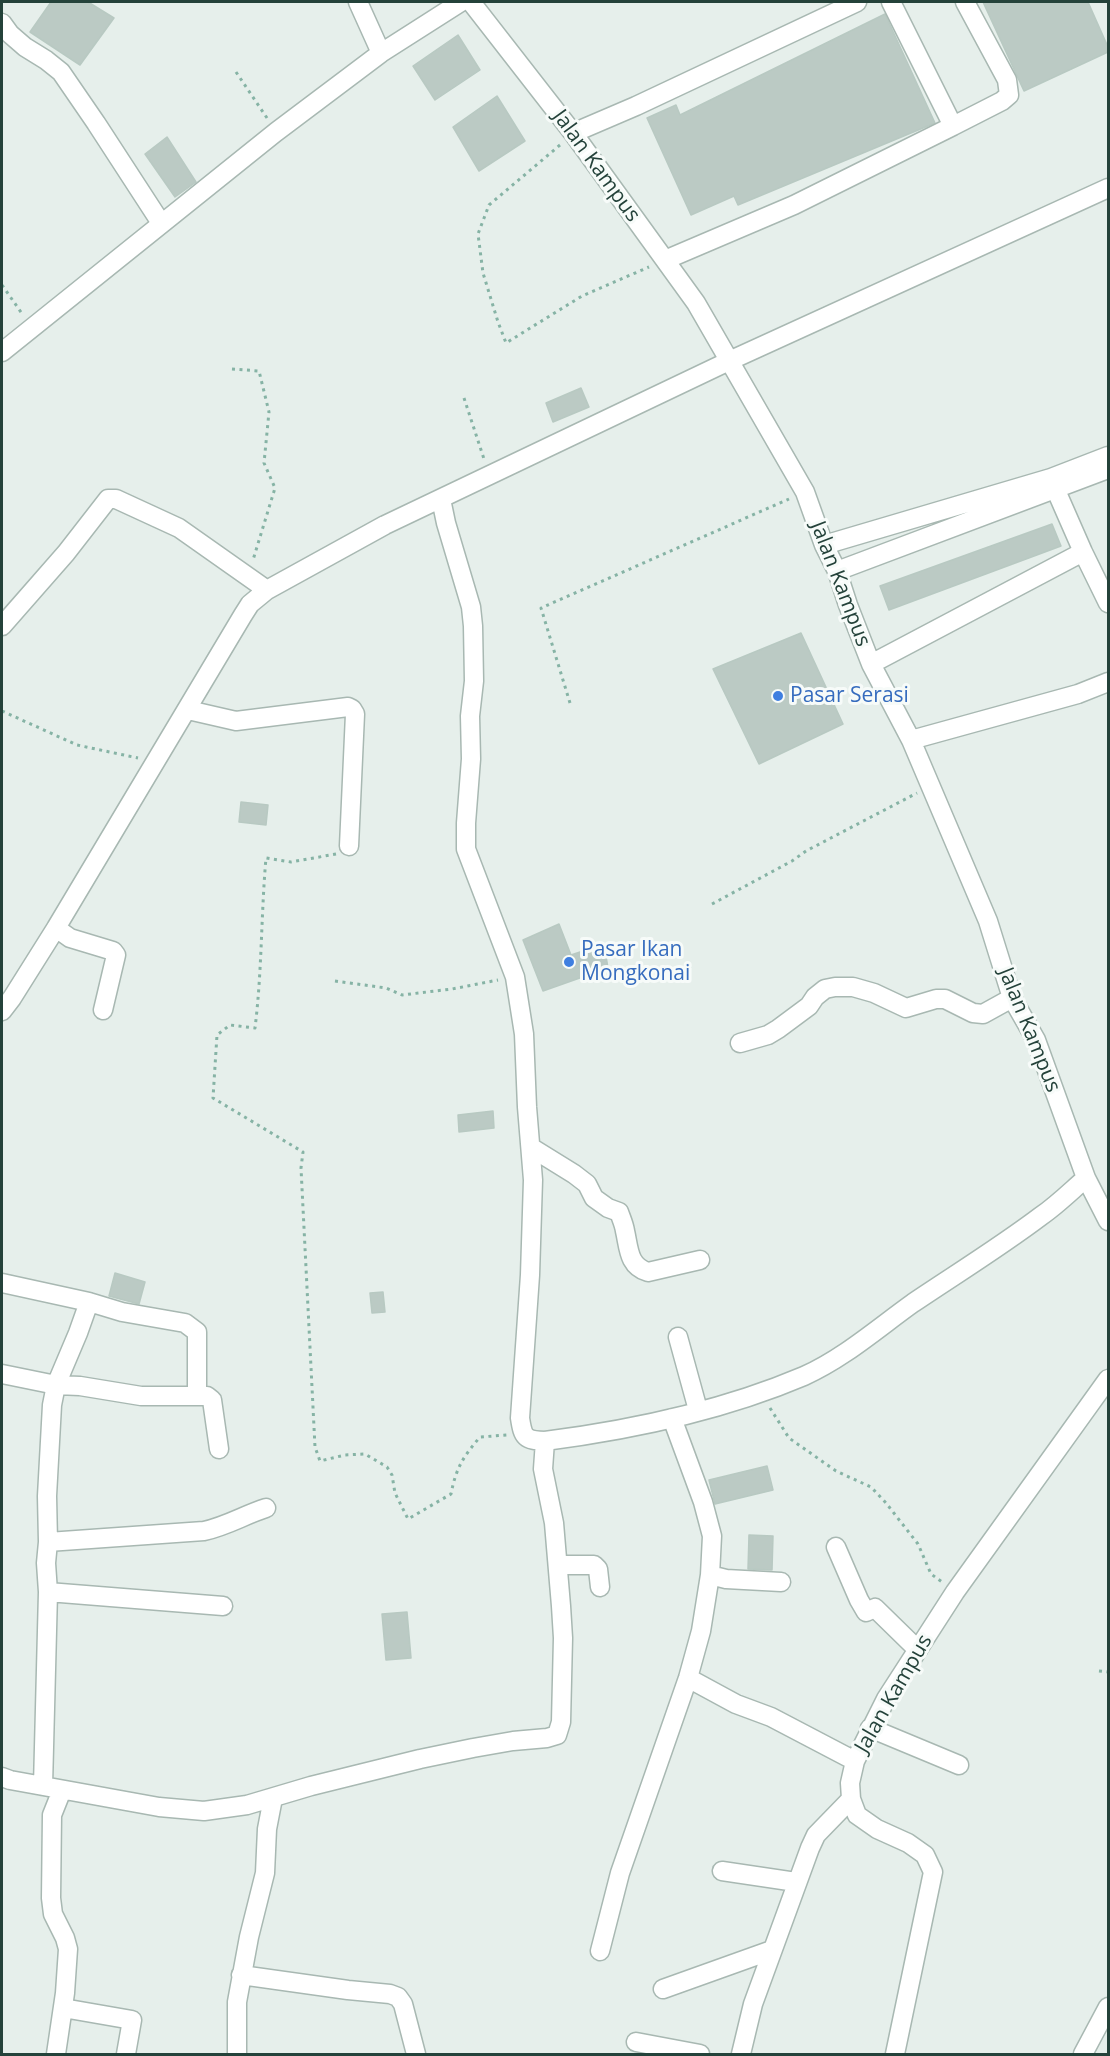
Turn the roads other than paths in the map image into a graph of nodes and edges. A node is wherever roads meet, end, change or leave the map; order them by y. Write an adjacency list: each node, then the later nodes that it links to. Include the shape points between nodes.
1 (358, 2): 8 (street)
2 (461, 2): 8 (street)
3 (471, 2): 10 (street, Jalan Kampus)
4 (857, 2): 10 (street)
5 (891, 2): 9 (street)
6 (965, 2): 9 (street, via 1007,80 1009,95)
7 (2, 23): 12 (street, via 25,47 61,72)
8 (381, 54): 12 (street)
9 (953, 126): 13 (street, via 794,205)
10 (573, 134): 13 (street, Jalan Kampus)
11 (1108, 188): 15 (street)
12 (161, 223): 14 (street)
13 (665, 260): 15 (street, Jalan Kampus, via 696,303)
14 (2, 352)
15 (729, 361): 18 (street); 19 (street, Jalan Kampus, via 805,492)
16 (1107, 466): 17 (street)
17 (1054, 483): 19 (street); 20 (street); 21 (street)
18 (441, 499): 22 (street); 35 (street, via 473,626 466,849 515,976 524,1034)
19 (824, 545): 21 (street, Jalan Kampus)
20 (1083, 552): 23 (street); 25 (street)
21 (837, 571): 25 (street, Jalan Kampus)
22 (267, 590): 24 (street, via 179,528 108,499); 27 (street, via 250,604)
23 (1108, 603)
24 (2, 626)
25 (872, 664): 28 (street, Jalan Kampus)
26 (1108, 681): 28 (street, via 1078,694)
27 (188, 710): 29 (street, via 236,721 327,708 352,709 355,714); 30 (street)
28 (911, 740): 31 (street, Jalan Kampus, via 987,921)
29 (349, 846)
30 (56, 928): 32 (street); 33 (street, via 70,938 116,955)
31 (1012, 998): 34 (street, via 983,1014 945,999 906,1008 874,993 835,987 825,989 809,1006 768,1035); 36 (street, Jalan Kampus, via 1036,1041)
32 (2, 1011)
33 (103, 1011)
34 (740, 1043)
35 (532, 1148): 38 (street, via 587,1184 594,1198 620,1212 629,1256 641,1270 648,1272); 49 (street, via 530,1275 520,1418 522,1433 530,1440)
36 (1086, 1178): 37 (street, Jalan Kampus); 47 (street, via 1043,1215 852,1348 806,1375)
37 (1108, 1221)
38 (700, 1260)
39 (2, 1283): 40 (street)
40 (89, 1302): 44 (street); 45 (street, via 192,1326 197,1332)
41 (678, 1337): 47 (street)
42 (2, 1374): 44 (street)
43 (1108, 1379): 46 (street, Jalan Kampus)
44 (56, 1385): 45 (street, via 141,1396); 52 (street, via 50,1422)
45 (197, 1395): 50 (street, via 207,1395 212,1400)
46 (1101, 1400): 60 (street, Jalan Kampus, via 955,1592)
47 (698, 1410): 48 (street)
48 (672, 1418): 49 (street); 55 (street, via 712,1536)
49 (545, 1441): 54 (street, via 543,1469)
50 (219, 1449)
51 (266, 1508): 52 (street, via 204,1531)
52 (48, 1542): 58 (street)
53 (836, 1547): 60 (street, via 866,1612 875,1608)
54 (558, 1565): 57 (street, via 594,1565); 68 (street, via 563,1638 561,1722 557,1735 473,1748)
55 (710, 1575): 56 (street); 61 (street)
56 (781, 1582)
57 (600, 1587)
58 (48, 1592): 59 (street); 66 (street)
59 (223, 1606)
60 (918, 1650): 62 (street, Jalan Kampus)
61 (688, 1678): 63 (street); 73 (street, via 623,1863)
62 (870, 1728): 63 (street, Jalan Kampus); 64 (street)
63 (855, 1761): 69 (street, Jalan Kampus)
64 (959, 1765)
65 (2, 1777): 66 (street)
66 (43, 1786): 67 (street)
67 (62, 1790): 68 (street, via 204,1811); 77 (street, via 52,1815 51,1898 53,1914 68,1949)
68 (273, 1798): 74 (street, via 265,1873)
69 (851, 1799): 71 (street, via 816,1835); 85 (street, via 857,1815 925,1855 933,1872)
70 (722, 1870): 71 (street)
71 (796, 1882): 72 (street)
72 (772, 1950): 75 (street); 84 (street)
73 (600, 1951)
74 (241, 1976): 81 (street); 82 (street, via 398,1997)
75 (663, 1989)
76 (1108, 2007): 86 (street)
77 (63, 2008): 79 (street); 80 (street, via 132,2020)
78 (636, 2042): 83 (street)
79 (56, 2055)
80 (126, 2055)
81 (237, 2055)
82 (416, 2055)
83 (699, 2055)
84 (741, 2055)
85 (895, 2055)
86 (1083, 2055)

